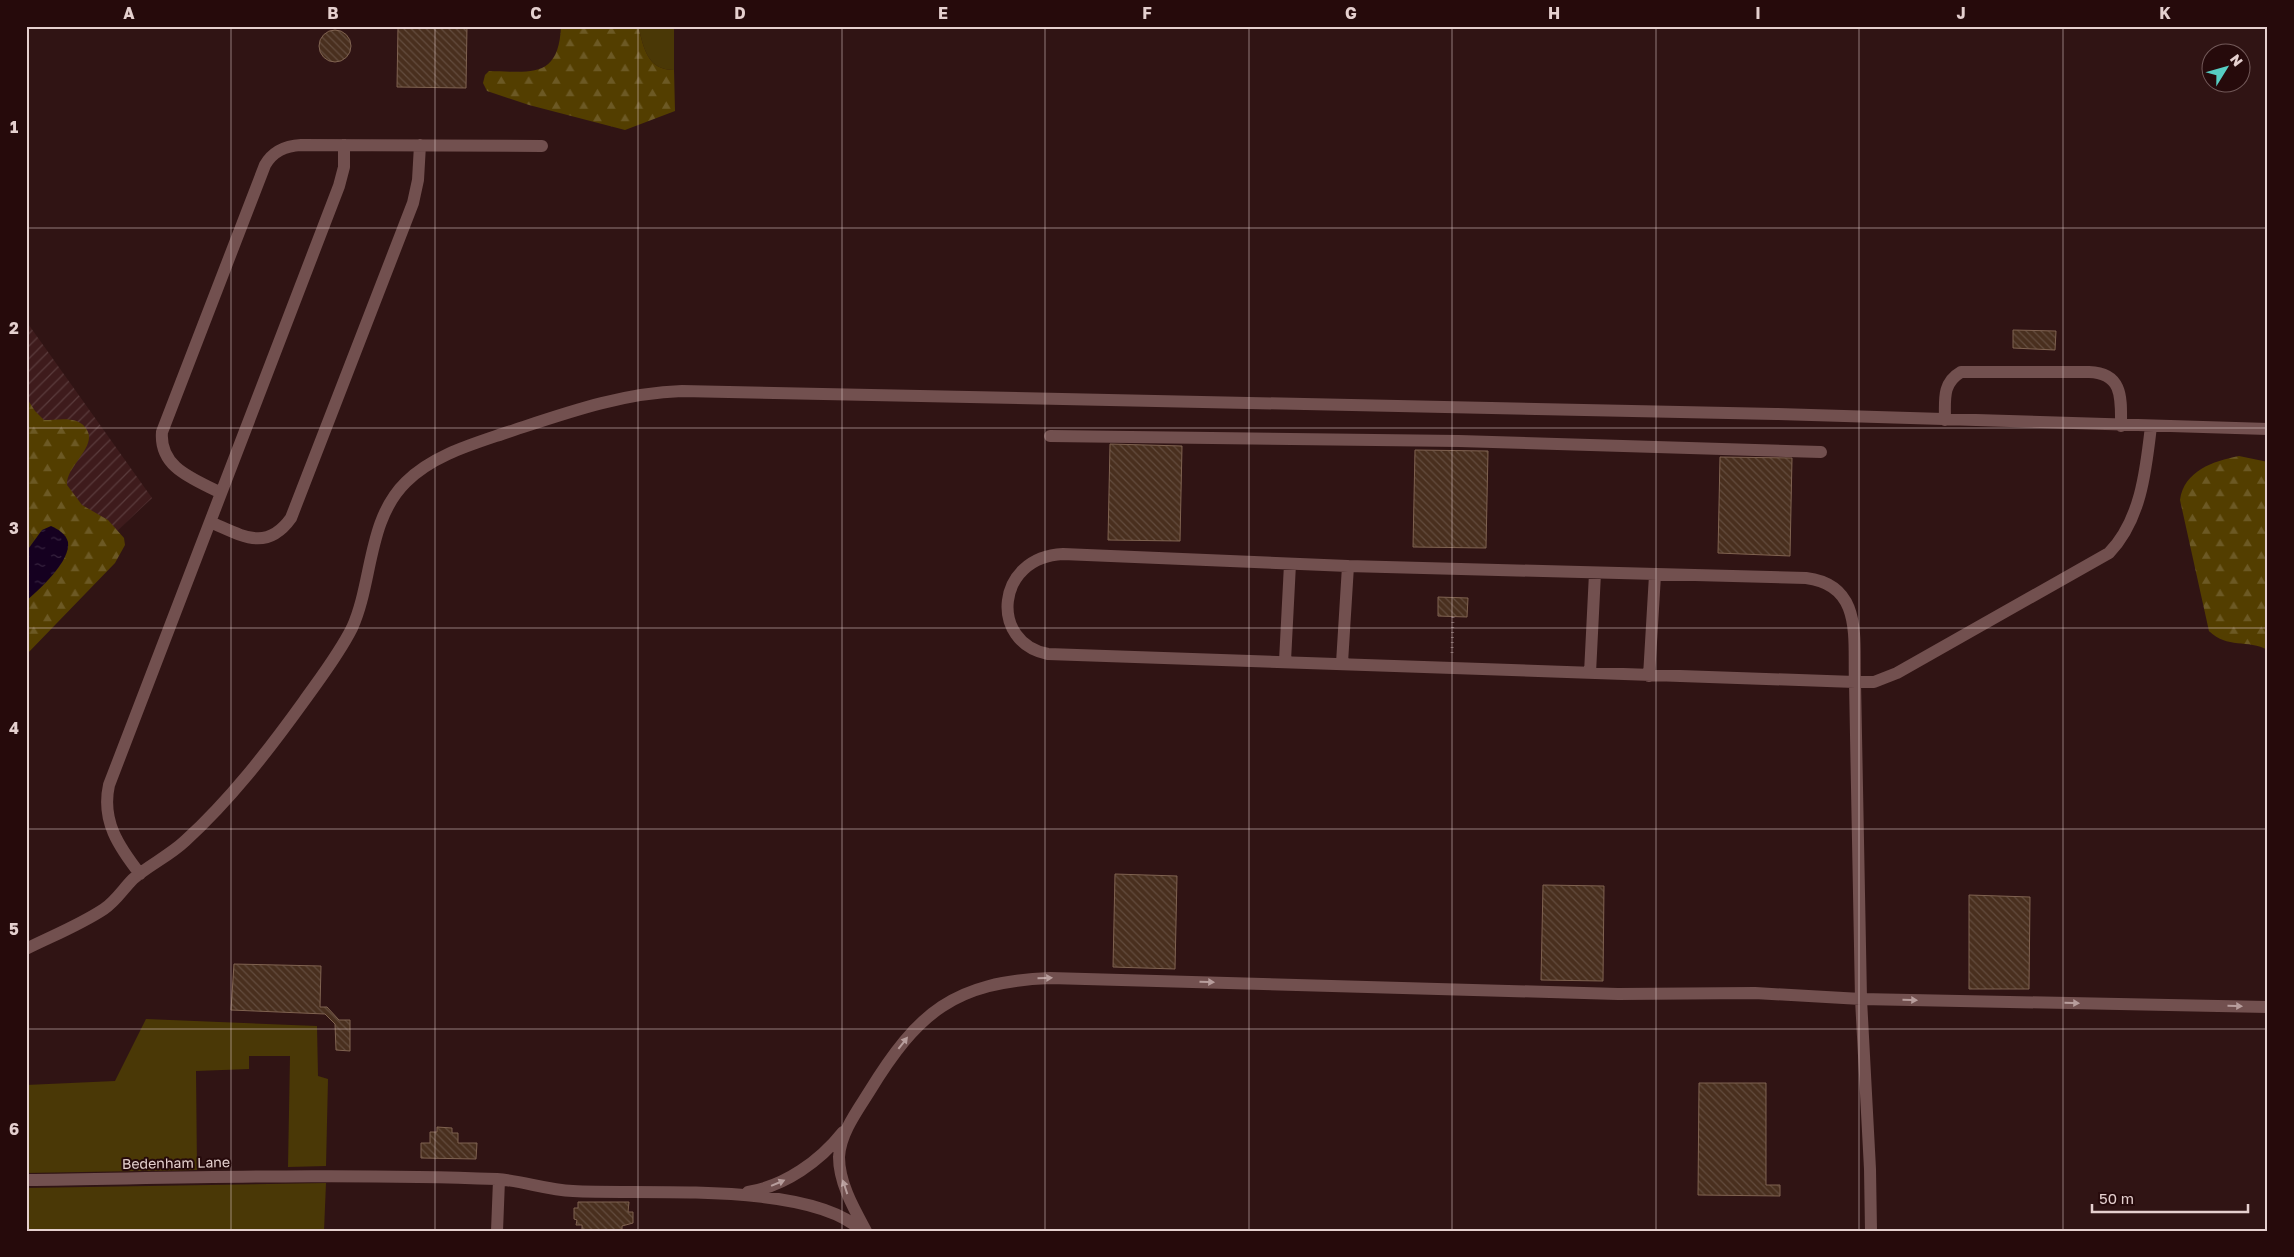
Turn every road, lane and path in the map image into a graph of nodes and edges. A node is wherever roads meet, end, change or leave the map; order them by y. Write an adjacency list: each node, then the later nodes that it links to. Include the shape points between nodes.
1 (344, 145): 2 (street); 10 (street, via 344,167 339,186); 10 (street, via 294,146 276,152 268,160 164,425 163,445 171,464)
2 (420, 145): 3 (street); 11 (street, via 413,203 291,518 273,536 256,539)
3 (542, 146)
4 (1945, 420): 5 (street); 5 (street, via 1947,386 1961,372 2098,372 2112,379 2120,392); 23 (street, via 682,391 647,394 578,408 467,446 434,462 406,482 385,515 356,618 331,664 237,787 185,842)
5 (2121, 426): 6 (street)
6 (2152, 426): 7 (street); 22 (street, via 2136,507 2120,540 2109,553 1889,678)
7 (2268, 429)
8 (1050, 436): 9 (street, via 1459,441)
9 (1821, 452)
10 (221, 493): 11 (street)
11 (210, 522): 23 (street, via 108,793 110,826)
12 (1290, 564): 13 (street); 17 (street); 17 (street, via 1054,554 1022,571 1011,586 1008,599 1009,618 1016,631 1024,642 1041,652)
13 (1348, 566): 14 (street); 18 (street)
14 (1595, 573): 15 (street); 20 (street)
15 (1655, 575): 21 (street); 22 (street, via 1806,578 1829,585 1842,595 1851,612)
16 (1454, 616): 19 (path)
17 (1286, 662): 18 (street)
18 (1342, 663): 19 (street)
19 (1451, 667): 20 (street)
20 (1590, 673): 21 (street)
21 (1649, 676): 22 (street)
22 (1855, 682): 25 (street)
23 (140, 874): 24 (street, via 103,909)
24 (26, 949)
25 (1861, 999): 26 (street, one-way to 26); 27 (street, one-way to 25, via 900,1046 922,1021 963,995 1006,981 1050,978 1618,994 1755,993); 34 (street)
26 (2268, 1007)
27 (851, 1122): 30 (street, one-way to 27, via 767,1188 788,1178 826,1150); 33 (street, one-way to 27, via 848,1195 840,1167 841,1146)
28 (26, 1180): 29 (street, Bedenham Lane, via 326,1176)
29 (499, 1180): 30 (street, Bedenham Lane, via 574,1191); 31 (street)
30 (730, 1195): 32 (street, via 806,1204 844,1217)
31 (497, 1231)
32 (862, 1231)
33 (866, 1231)
34 (1871, 1231)

